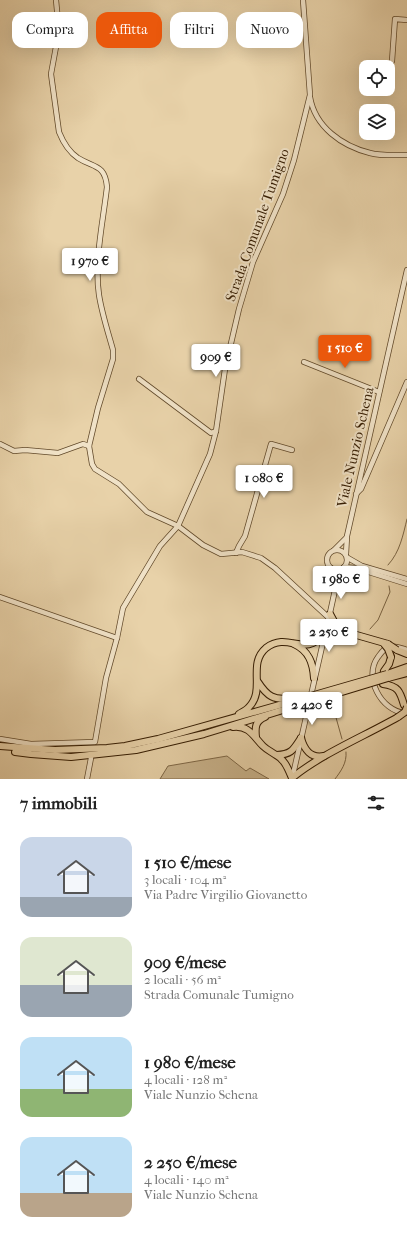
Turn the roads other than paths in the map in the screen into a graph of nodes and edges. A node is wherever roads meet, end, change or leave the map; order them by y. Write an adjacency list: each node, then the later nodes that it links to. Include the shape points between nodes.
1 (56, 0): 14 (street, via 58,36 51,74 59,132 68,149 77,157 100,169 107,183 98,257 98,281 113,358)
2 (303, 0): 5 (street, Strada Comunale Tumigno)
3 (407, 20): 4 (street, via 395,19)
4 (392, 60)
5 (310, 95): 6 (street, via 312,105 326,130 345,144 371,154); 12 (street, Strada Comunale Tumigno, via 283,194 253,262 239,309 225,370)
6 (407, 155)
7 (407, 270): 11 (street, Viale Nunzio Schena)
8 (304, 362): 11 (street)
9 (140, 379): 12 (street, via 211,433)
10 (407, 382): 16 (street, via 361,489)
11 (379, 392): 16 (street, Viale Nunzio Schena)
12 (216, 431): 17 (street, Strada Comunale Tumigno, via 210,454)
13 (0, 444): 14 (street, via 14,451 58,453 83,444)
14 (89, 446): 17 (street, via 95,469 119,484 147,512)
15 (292, 450): 20 (street, via 271,444 245,536)
16 (356, 494): 18 (street, Viale Nunzio Schena)
17 (178, 526): 20 (street, via 203,545 222,554); 31 (street, Strada Comunale Tumigno, via 160,546 123,608)
18 (347, 536): 19 (street); 21 (street, Viale Nunzio Schena)
19 (334, 550): 21 (street, via 343,551); 22 (street, via 327,557)
20 (236, 553): 28 (street, via 242,552 261,558)
21 (347, 556): 23 (street, via 348,561); 24 (street, via 362,566)
22 (331, 568): 23 (street); 25 (street)
23 (344, 568): 25 (street); 26 (street, via 356,568)
24 (407, 579)
25 (337, 582): 28 (street)
26 (407, 584)
27 (0, 598): 31 (street)
28 (329, 616): 29 (street); 30 (highway, via 337,627)
29 (326, 629): 32 (street); 33 (highway, via 314,642)
30 (346, 632): 32 (highway, via 334,633); 34 (highway)
31 (117, 638): 51 (street, Strada Comunale Tumigno, via 106,678 95,742 31,744)
32 (324, 640): 40 (street)
33 (289, 642): 40 (highway, via 307,653); 41 (highway, via 281,641 260,654 256,675)
34 (385, 643): 36 (highway, bridge); 39 (highway, bridge, via 391,657)
35 (407, 650): 46 (street, via 396,646 384,649 374,661 372,671 378,695 396,711)
36 (407, 654)
37 (407, 667): 39 (highway)
38 (407, 673): 39 (highway)
39 (386, 677): 42 (highway, bridge); 44 (highway, via 401,692)
40 (314, 678): 50 (street)
41 (258, 680): 43 (highway, via 264,691 273,698); 47 (highway, via 258,690 249,708)
42 (358, 685): 43 (highway, bridge); 43 (highway, bridge)
43 (297, 701): 45 (highway); 47 (highway)
44 (405, 706): 54 (highway, via 398,717)
45 (280, 711): 48 (highway); 49 (highway, via 256,724)
46 (407, 713)
47 (209, 725): 52 (highway, via 158,739 107,748 55,750)
48 (204, 734): 49 (highway, via 239,727); 53 (highway, via 136,750 71,756)
49 (256, 737): 55 (highway, via 262,746)
50 (301, 738): 54 (highway, via 304,748 310,753 320,757); 55 (highway, via 294,750); 57 (street)
51 (0, 739)
52 (0, 746)
53 (0, 749)
54 (329, 754): 57 (highway)
55 (277, 755): 57 (highway, via 286,764)
56 (92, 758): 58 (street)
57 (292, 778)
58 (87, 779)

